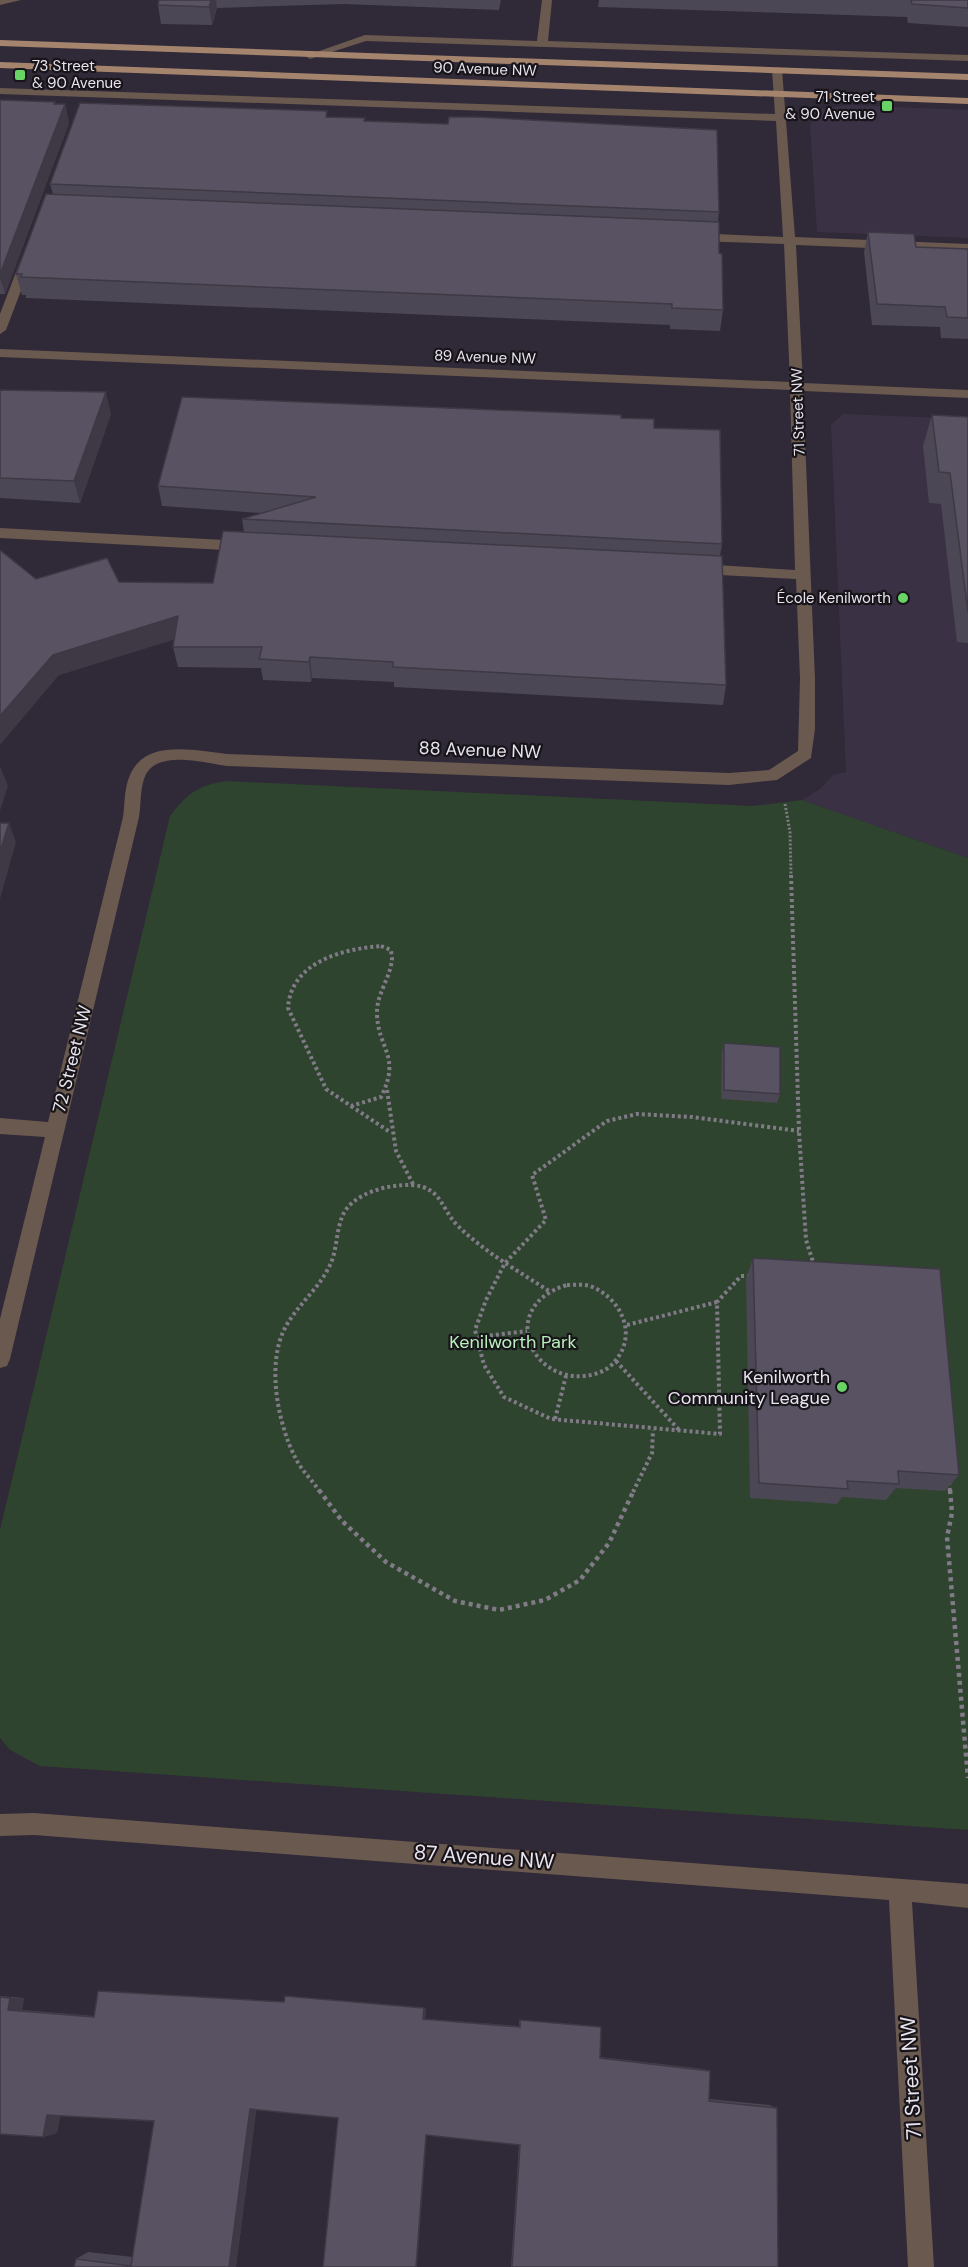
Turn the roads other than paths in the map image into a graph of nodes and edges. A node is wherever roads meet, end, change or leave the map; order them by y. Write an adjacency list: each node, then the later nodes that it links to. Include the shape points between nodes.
1 (16, 0): 3 (street)
2 (547, 0): 5 (street)
3 (0, 2)
4 (0, 43): 6 (main road, 90 Avenue NW)
5 (542, 44): 6 (street, 90 Avenue NW, via 365,38); 7 (street, 90 Avenue NW)
6 (310, 56): 9 (main road, 90 Avenue NW)
7 (968, 58)
8 (0, 65): 12 (main road, 90 Avenue NW)
9 (777, 70): 10 (main road, 90 Avenue NW); 12 (street, 71 Street NW)
10 (968, 77)
11 (0, 91): 14 (street, via 86,99)
12 (779, 95): 13 (main road, 90 Avenue NW); 14 (street, 71 Street NW)
13 (968, 102)
14 (782, 118): 16 (street, 71 Street NW)
15 (683, 237): 16 (street)
16 (789, 241): 18 (street); 21 (street, 71 Street NW)
17 (33, 242): 19 (street)
18 (968, 248)
19 (0, 330)
20 (0, 353): 21 (street, 89 Avenue NW)
21 (798, 387): 22 (street, 89 Avenue NW); 26 (street, 71 Street NW)
22 (968, 394)
23 (0, 533): 24 (street)
24 (263, 547)
25 (683, 568): 26 (street)
26 (802, 575): 27 (street, 71 Street NW, via 808,705)
27 (806, 754): 28 (street, 88 Avenue NW, via 772,776 729,779 170,755)
28 (147, 762): 30 (street, 72 Street NW, via 136,778 131,817)
29 (0, 1126): 30 (street)
30 (55, 1130): 31 (street, 72 Street NW)
31 (0, 1359)
32 (0, 1825): 33 (street, 87 Avenue NW, via 34,1824)
33 (900, 1888): 34 (street, 87 Avenue NW); 35 (street, 71 Street NW)
34 (968, 1896)
35 (921, 2267)

